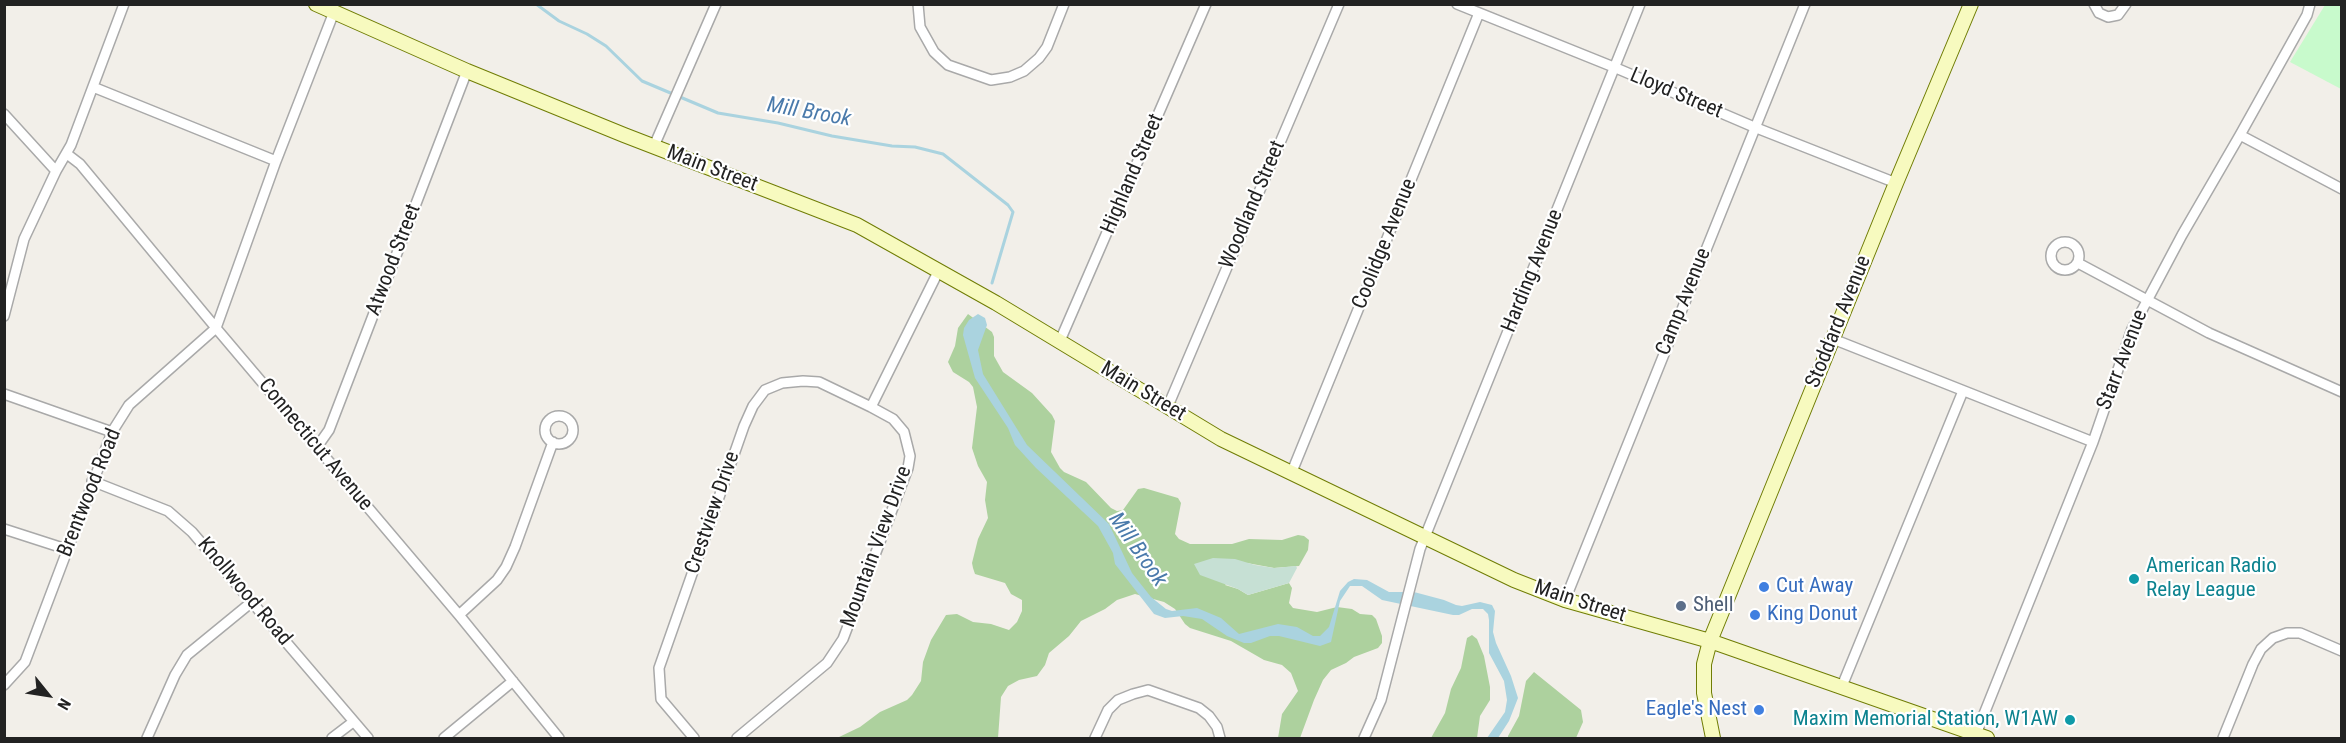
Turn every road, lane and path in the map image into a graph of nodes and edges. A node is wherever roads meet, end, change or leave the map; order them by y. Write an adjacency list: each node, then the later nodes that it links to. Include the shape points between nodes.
1 (124, 4): 19 (street)
2 (316, 4): 15 (main road, Main Street)
3 (716, 4): 23 (street)
4 (918, 4): 5 (street, via 920,27 934,52 948,65 991,80 1024,71 1039,58)
5 (1064, 4)
6 (1206, 4): 35 (street, Highland Street)
7 (1339, 4): 39 (street, Woodland Street)
8 (1457, 4): 16 (street, Lloyd Street)
9 (1640, 4): 17 (street, Harding Avenue)
10 (1805, 4): 21 (street, Camp Avenue)
11 (1971, 4): 27 (main road, Stoddard Avenue)
12 (2094, 4): 13 (street, via 2099,13 2108,17 2118,15)
13 (2126, 4)
14 (2310, 4): 22 (street, Starr Avenue)
15 (334, 12): 18 (main road, Main Street); 25 (street)
16 (1479, 13): 17 (street, Lloyd Street); 45 (street, Coolidge Avenue)
17 (1616, 68): 21 (street, Lloyd Street); 48 (street, Harding Avenue)
18 (467, 71): 23 (main road, Main Street); 44 (street, Atwood Street, via 329,430)
19 (93, 87): 24 (street); 25 (street)
20 (4, 114): 26 (street)
21 (1754, 128): 27 (street, Lloyd Street); 50 (street, Camp Avenue)
22 (2241, 135): 28 (street); 31 (street, Starr Avenue)
23 (654, 146): 30 (main road, Main Street, via 857,225)
24 (67, 154): 26 (street); 33 (street, Connecticut Avenue, via 80,164)
25 (276, 161): 33 (street)
26 (56, 171): 32 (street, via 24,239)
27 (1896, 183): 34 (main road, Stoddard Avenue)
28 (2342, 189)
29 (2078, 262): 31 (street)
30 (939, 270): 35 (main road, Main Street); 40 (street)
31 (2146, 300): 37 (street); 43 (street, Starr Avenue)
32 (4, 316)
33 (216, 328): 41 (street, Brentwood Road, via 129,405); 44 (street, Connecticut Avenue)
34 (1833, 339): 36 (street); 53 (main road, Stoddard Avenue)
35 (1059, 343): 39 (main road, Main Street)
36 (1963, 391): 43 (street); 57 (street)
37 (2342, 393)
38 (4, 394): 41 (street)
39 (1168, 406): 45 (main road, Main Street, via 1221,439)
40 (871, 407): 65 (street, Crestview Drive, via 819,382 802,381 765,390 753,406 659,668 661,699); 66 (street, Mountain View Drive, via 893,419 904,432 910,456 843,639 826,663)
41 (112, 432): 46 (street, Brentwood Road)
42 (553, 442): 52 (street, via 506,567)
43 (2092, 442): 59 (street, Starr Avenue)
44 (317, 447): 52 (street, Connecticut Avenue)
45 (1292, 474): 48 (main road, Main Street)
46 (92, 481): 49 (street, Brentwood Road); 51 (street, Knollwood Road, via 168,511 192,531)
47 (4, 529): 49 (street)
48 (1425, 538): 50 (main road, Main Street); 69 (street, Harding Avenue, via 1381,700)
49 (66, 549): 56 (street, Brentwood Road, via 25,662)
50 (1565, 600): 53 (main road, Main Street)
51 (253, 601): 58 (street, Knollwood Road); 60 (street, via 188,655)
52 (459, 615): 55 (street, Connecticut Avenue)
53 (1710, 641): 57 (main road, Main Street); 70 (main road, Stoddard Avenue, via 1704,664 1704,693)
54 (2342, 651): 71 (street, via 2300,633 2272,638 2253,664)
55 (513, 681): 63 (street); 64 (street, Connecticut Avenue)
56 (4, 685)
57 (1842, 686): 59 (main road, Main Street)
58 (353, 722): 61 (street); 62 (street, Knollwood Road)
59 (1981, 736)
60 (147, 738)
61 (332, 738)
62 (368, 738)
63 (444, 738)
64 (559, 738)
65 (694, 738)
66 (737, 738)
67 (1095, 738): 68 (street, via 1108,710 1118,700 1148,690 1199,708 1209,716)
68 (1220, 738)
69 (1364, 738)
70 (1713, 738)
71 (2223, 738)

